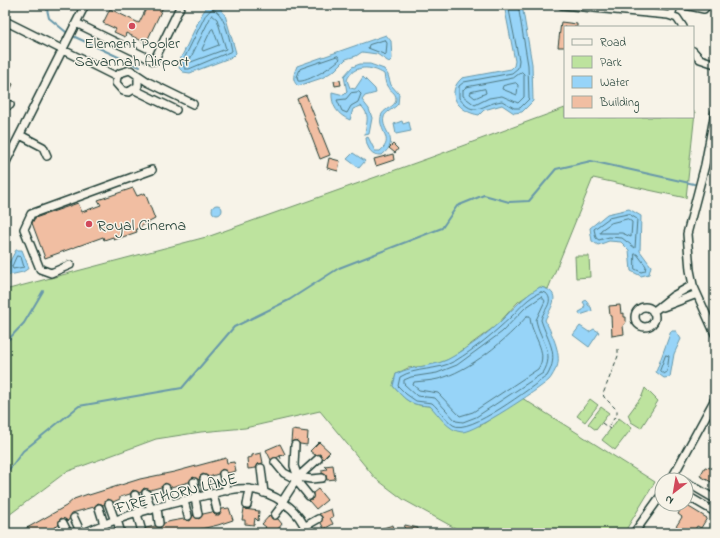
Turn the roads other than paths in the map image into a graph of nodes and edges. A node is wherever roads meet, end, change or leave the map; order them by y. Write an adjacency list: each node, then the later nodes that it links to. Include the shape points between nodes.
1 (85, 5): 11 (street)
2 (181, 5): 11 (street, via 154,61)
3 (562, 5): 7 (street)
4 (674, 5): 9 (street)
5 (685, 5): 6 (street, via 704,9)
6 (708, 5)
7 (585, 6): 8 (street)
8 (606, 7): 9 (street)
9 (672, 16): 13 (street, via 677,18)
10 (5, 21): 14 (street)
11 (76, 23): 15 (street)
12 (5, 24): 14 (street)
13 (682, 26)
14 (24, 32): 15 (street)
15 (62, 51): 18 (street); 26 (street)
16 (694, 52): 17 (street, via 700,59)
17 (715, 64)
18 (117, 77): 19 (street, via 120,72 130,70); 20 (street, via 119,88 123,91)
19 (138, 77): 20 (street, via 138,86); 21 (street)
20 (135, 90): 22 (street)
21 (165, 90): 22 (street, via 166,96); 23 (street)
22 (161, 101): 24 (street)
23 (193, 104)
24 (176, 110)
25 (715, 112): 30 (street)
26 (20, 135): 28 (street, via 43,147); 29 (street)
27 (715, 137): 30 (street)
28 (47, 156)
29 (5, 164)
30 (705, 165): 33 (street, via 687,234)
31 (152, 170): 32 (street, via 31,214 24,229 40,269 51,273)
32 (70, 265)
33 (693, 285): 34 (street); 34 (street, via 655,310)
34 (697, 294): 35 (street)
35 (715, 334)
36 (715, 399): 41 (street)
37 (295, 445): 45 (street)
38 (318, 460): 45 (street)
39 (275, 462): 45 (street, via 284,473)
40 (261, 468): 52 (street)
41 (675, 472)
42 (223, 474): 50 (street)
43 (322, 478): 45 (street)
44 (204, 479): 53 (street)
45 (296, 479): 55 (street); 60 (street)
46 (194, 482): 56 (street)
47 (694, 487): 57 (street)
48 (166, 488): 62 (street)
49 (250, 489): 50 (street, FIRE THORN LANE); 52 (street, FIRE THORN LANE); 63 (street)
50 (227, 491): 53 (street, FIRE THORN LANE)
51 (146, 493): 66 (street)
52 (264, 493): 60 (street, FIRE THORN LANE)
53 (211, 494): 56 (street, FIRE THORN LANE); 67 (street)
54 (135, 495): 69 (street)
55 (309, 496)
56 (196, 498): 59 (street, FIRE THORN LANE); 70 (street)
57 (715, 499)
58 (694, 500): 68 (street)
59 (184, 501): 62 (street, FIRE THORN LANE); 72 (street)
60 (283, 502): 71 (street); 81 (street, FIRE THORN LANE, via 296,514)
61 (109, 504): 75 (street)
62 (170, 504): 66 (street, FIRE THORN LANE)
63 (247, 505)
64 (654, 505): 85 (street)
65 (99, 508): 78 (street)
66 (154, 509): 69 (street, FIRE THORN LANE); 77 (street)
67 (217, 510)
68 (715, 512)
69 (138, 513): 75 (street, FIRE THORN LANE); 79 (street)
70 (198, 514)
71 (275, 515)
72 (188, 516)
73 (74, 518): 83 (street)
74 (318, 519): 81 (street)
75 (116, 521): 78 (street, FIRE THORN LANE); 84 (street)
76 (63, 523): 82 (street)
77 (159, 523)
78 (104, 524): 80 (street, FIRE THORN LANE)
79 (141, 528)
80 (97, 530): 83 (street, FIRE THORN LANE)
81 (306, 530)
82 (68, 533)
83 (82, 533)
84 (121, 533)
85 (634, 533)

